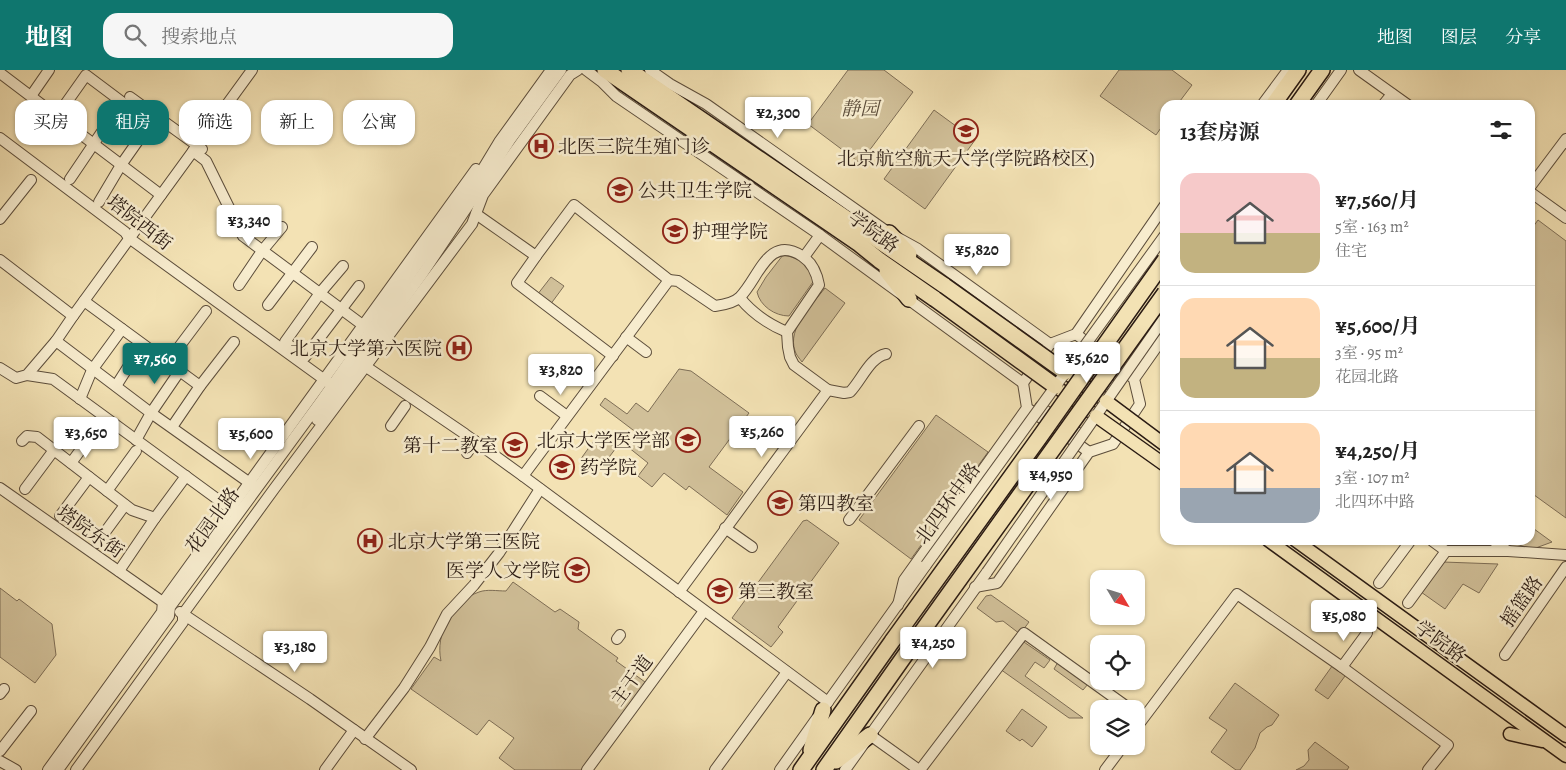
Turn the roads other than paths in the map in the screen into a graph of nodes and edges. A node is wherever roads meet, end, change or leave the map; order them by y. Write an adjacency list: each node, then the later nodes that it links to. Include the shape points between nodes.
1 (49, 70): 17 (street)
2 (252, 70): 32 (street)
3 (551, 70): 74 (street, 花园北路, via 499,142 470,190)
4 (561, 70): 89 (street, via 510,140)
5 (578, 70): 43 (street, via 570,75 483,195)
6 (586, 70): 15 (street, 学院路)
7 (629, 70): 60 (highway, 学院路)
8 (650, 70): 47 (street, 学院路, via 706,104)
9 (1288, 70): 21 (street)
10 (1298, 70): 22 (highway)
11 (1322, 70): 23 (highway)
12 (1341, 70): 24 (street)
13 (1359, 70): 16 (street)
14 (0, 73): 17 (street)
15 (604, 76): 48 (street, 学院路, via 616,96); 56 (highway, 学院路, via 674,116)
16 (1392, 94): 25 (street); 26 (street)
17 (31, 96): 19 (street)
18 (130, 97): 32 (street)
19 (36, 100)
20 (68, 100): 30 (street, via 86,75 122,102)
21 (1266, 100)
22 (1277, 100)
23 (1301, 100)
24 (1320, 100)
25 (1387, 100)
26 (1401, 100)
27 (0, 138): 49 (street, 塔院西街)
28 (87, 139): 30 (street)
29 (1566, 139): 38 (street)
30 (94, 144): 34 (street); 36 (street)
31 (135, 145): 34 (street)
32 (195, 148): 33 (street); 39 (street); 52 (street, via 206,161 243,236)
33 (212, 158)
34 (121, 165): 39 (street); 41 (street)
35 (478, 166): 74 (street)
36 (70, 179)
37 (31, 180): 45 (street)
38 (1535, 180)
39 (161, 194): 49 (street)
40 (1535, 196): 44 (street)
41 (99, 202)
42 (1160, 213): 77 (street)
43 (476, 214): 53 (street); 89 (street, via 472,224)
44 (1566, 218)
45 (0, 219)
46 (282, 227): 52 (street)
47 (889, 233): 60 (highway); 82 (street, 学院路, via 918,249)
48 (820, 235): 54 (street); 66 (street, 学院路)
49 (129, 238): 68 (street); 96 (street, 塔院西街)
50 (1160, 242): 87 (street, 北四环中路, bridge)
51 (312, 247): 59 (street)
52 (262, 250): 59 (street); 62 (street)
53 (536, 256): 61 (street, via 574,205); 86 (street, via 517,283)
54 (804, 257): 65 (street, via 792,250 770,255); 76 (street, via 815,270 819,286)
55 (0, 260): 72 (street)
56 (879, 260): 66 (highway); 100 (highway, 学院路, bridge)
57 (343, 266): 64 (street)
58 (1160, 267): 182 (highway, 北四环中路, bridge)
59 (291, 272): 64 (street); 69 (street)
60 (930, 274): 93 (highway, 学院路, bridge)
61 (669, 280): 65 (street, via 678,280 715,306); 78 (street)
62 (239, 285)
63 (359, 286): 70 (street)
64 (320, 294): 70 (street); 70 (street, via 285,342 305,357)
65 (740, 298): 76 (street, via 751,312)
66 (909, 299): 97 (street, 学院路)
67 (1160, 300): 193 (highway, bridge)
68 (84, 301): 72 (street); 75 (street)
69 (268, 305)
70 (341, 310): 74 (street)
71 (206, 311): 88 (street)
72 (73, 316): 79 (street)
73 (1160, 323): 101 (street, bridge)
74 (366, 328): 96 (street, 花园北路)
75 (122, 329): 83 (street); 91 (street)
76 (788, 332): 102 (street, via 790,357 794,365)
77 (1076, 334): 82 (street); 95 (street)
78 (626, 337): 84 (street); 86 (street)
79 (56, 341): 91 (street); 94 (street)
80 (234, 342): 99 (street)
81 (1160, 342): 95 (street)
82 (1050, 344): 97 (street)
83 (142, 345): 88 (street); 98 (street)
84 (646, 352)
85 (886, 354): 102 (street, via 875,359 850,392)
86 (613, 356): 110 (street)
87 (1074, 359): 93 (street, 北四环中路, bridge); 101 (street, bridge)
88 (168, 363): 92 (street)
89 (362, 365): 119 (street); 162 (street, via 274,489)
90 (0, 368): 94 (street, via 16,378)
91 (92, 370): 98 (street); 104 (street)
92 (179, 372): 99 (street); 109 (street)
93 (1065, 372): 100 (street, 北四环中路, bridge); 105 (main road, 学院路, bridge)
94 (27, 375): 104 (street, via 53,379)
95 (1134, 379): 123 (street, via 1140,404 1113,444)
96 (328, 382): 130 (street, 花园北路)
97 (1023, 383): 108 (street)
98 (116, 386): 109 (street)
99 (200, 386): 115 (street)
100 (1055, 386): 107 (street, 北四环中路, bridge); 111 (main road, 学院路, bridge)
101 (1115, 388): 105 (street, bridge)
102 (828, 390): 140 (street)
103 (540, 396): 110 (street)
104 (80, 399): 117 (street)
105 (1106, 401): 111 (street, bridge); 120 (main road, 学院路, bridge)
106 (405, 406): 113 (street)
107 (1040, 407): 116 (street, bridge); 161 (street, 北四环中路, bridge)
108 (1027, 408): 123 (street); 161 (street, via 904,580)
109 (151, 413): 115 (street); 117 (street)
110 (567, 416): 128 (street)
111 (1096, 416): 116 (street, bridge); 125 (main road, 学院路, bridge)
112 (98, 426): 126 (street)
113 (391, 426)
114 (920, 426): 139 (street)
115 (172, 427): 130 (street)
116 (1081, 436): 158 (street, bridge)
117 (136, 440): 127 (street)
118 (22, 441): 121 (street, via 27,436 37,437)
119 (475, 441): 124 (street); 128 (street)
120 (1160, 441)
121 (54, 450): 126 (street); 132 (street)
122 (136, 451): 134 (street)
123 (1089, 452): 158 (street, via 997,583)
124 (467, 453)
125 (1160, 461)
126 (71, 463): 129 (street)
127 (186, 476): 136 (street); 138 (street)
128 (523, 476): 133 (street)
129 (89, 477): 134 (street); 137 (street)
130 (253, 485): 136 (street, 花园北路)
131 (0, 488): 156 (street, 塔院东街)
132 (26, 489)
133 (540, 489): 159 (street); 176 (street, via 498,553 447,614 404,688)
134 (107, 491): 135 (street)
135 (125, 504): 138 (street); 141 (street)
136 (234, 511): 162 (street, 花园北路)
137 (60, 516)
138 (155, 518): 156 (street)
139 (849, 520)
140 (725, 528): 149 (street); 159 (street)
141 (97, 543)
142 (1270, 545): 150 (main road)
143 (1274, 545): 150 (main road, 学院路)
144 (1302, 545): 154 (main road, 学院路)
145 (1314, 545): 154 (main road)
146 (1407, 545): 157 (street)
147 (1438, 545): 151 (street)
148 (1499, 545): 152 (street)
149 (752, 547)
150 (1281, 550): 177 (main road, 学院路)
151 (1446, 551): 152 (street); 160 (street)
152 (1508, 551): 153 (street)
153 (1566, 555)
154 (1323, 560): 175 (main road, 学院路)
155 (1566, 567): 165 (street, 摇篮路)
156 (119, 572): 162 (street, 塔院东街)
157 (1379, 582)
158 (975, 587): 174 (street)
159 (679, 592): 163 (street)
160 (1408, 603)
161 (898, 605): 169 (street, 北四环中路)
162 (173, 608): 172 (street, 塔院东街); 184 (street, via 162,612); 185 (street, 花园北路); 186 (street, 花园北路, via 176,621); 187 (street, via 183,622)
163 (704, 611): 167 (street); 190 (street, 主干道)
164 (1367, 633): 166 (street)
165 (1505, 654)
166 (1342, 667): 170 (street, via 1236,594); 197 (street, via 1448,745)
167 (787, 672): 169 (street); 191 (street)
168 (1117, 700): 195 (street, via 1024,633)
169 (825, 706): 182 (highway); 192 (street, 北四环中路)
170 (1145, 709)
171 (31, 711): 178 (street)
172 (354, 730): 176 (street, 塔院东街); 188 (street)
173 (1510, 734): 177 (main road)
174 (870, 735): 193 (highway); 194 (street); 195 (street)
175 (1566, 736)
176 (365, 739): 189 (street, 塔院东街)
177 (1547, 742): 180 (main road, 学院路)
178 (0, 751)
179 (1116, 755): 196 (street)
180 (1566, 756)
181 (0, 761): 183 (street)
182 (804, 765)
183 (16, 770)
184 (48, 770)
185 (58, 770)
186 (68, 770)
187 (76, 770)
188 (325, 770)
189 (410, 770)
190 (587, 770)
191 (715, 770)
192 (780, 770)
193 (824, 770)
194 (845, 770)
195 (920, 770)
196 (1105, 770)
197 (1428, 770)

